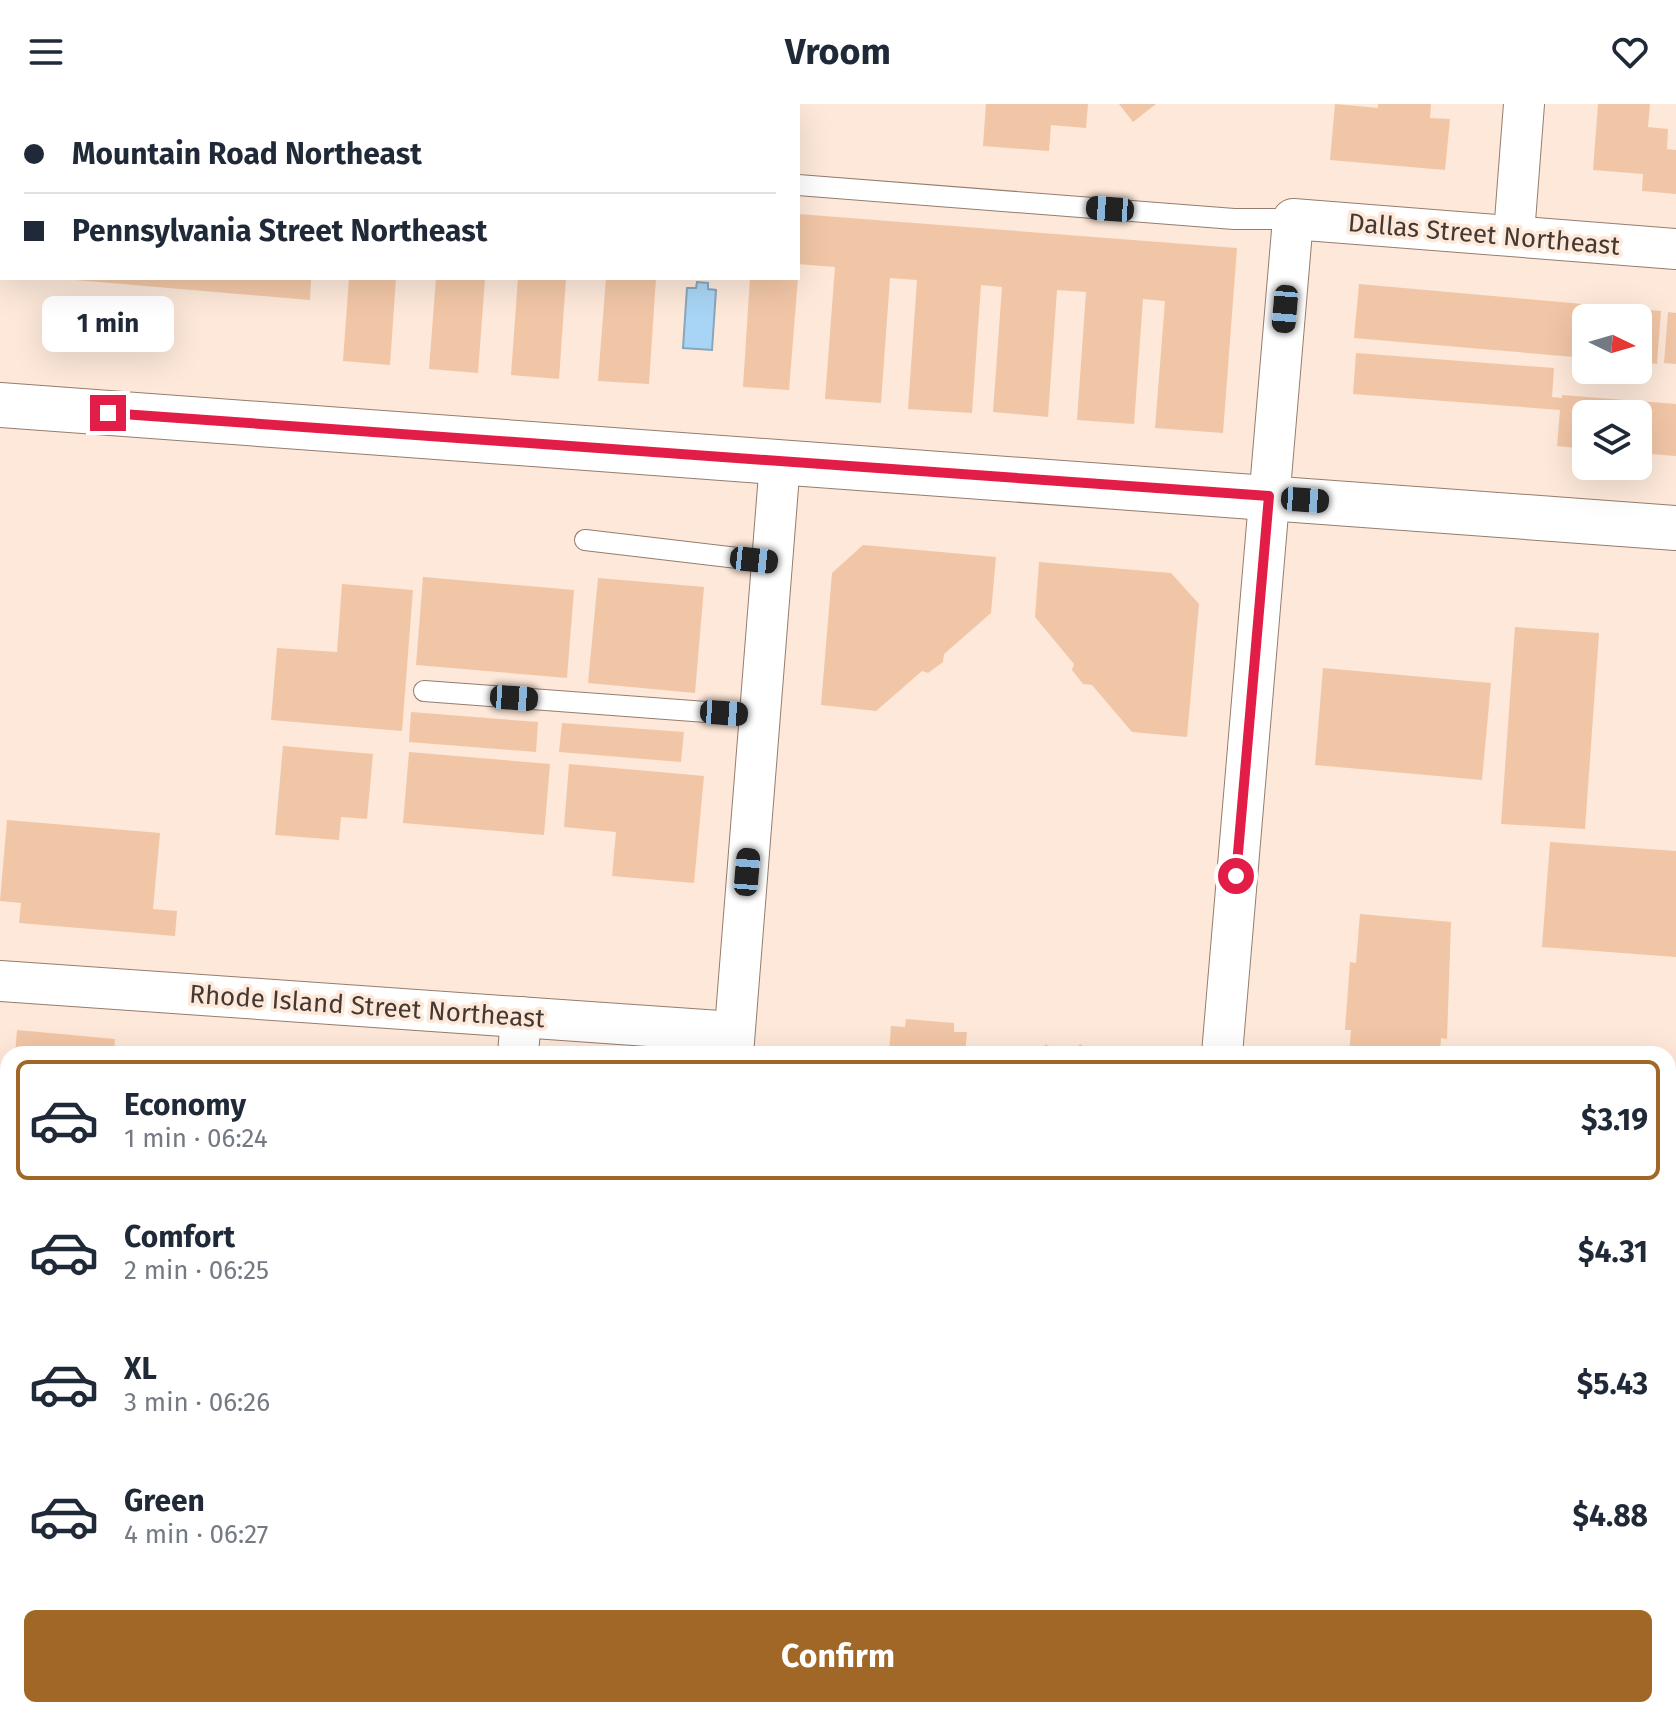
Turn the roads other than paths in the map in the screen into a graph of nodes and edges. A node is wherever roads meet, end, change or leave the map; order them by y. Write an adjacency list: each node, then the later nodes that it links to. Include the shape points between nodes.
1 (1524, 104): 4 (street)
2 (800, 185): 3 (lane, via 1234,219)
3 (1293, 219): 4 (street, Dallas Street Northeast); 8 (street)
4 (1514, 234): 5 (street, Dallas Street Northeast)
5 (1676, 249)
6 (0, 405): 7 (street)
7 (780, 462): 8 (street); 11 (street)
8 (1269, 496): 9 (street); 17 (street)
9 (1676, 528)
10 (585, 540): 11 (lane)
11 (772, 562): 13 (street)
12 (424, 691): 13 (lane)
13 (760, 716): 16 (street)
14 (0, 981): 15 (street, Rhode Island Street Northeast)
15 (520, 1036): 16 (street, Rhode Island Street Northeast)
16 (733, 1043)
17 (1223, 1046)

